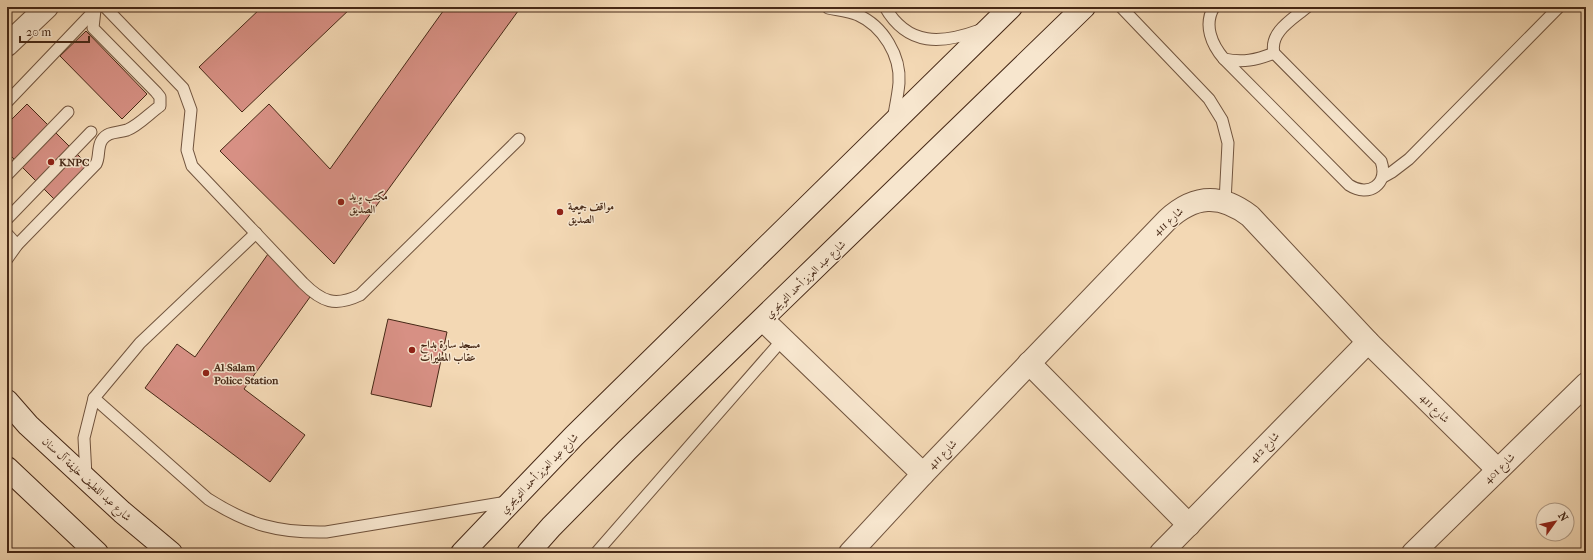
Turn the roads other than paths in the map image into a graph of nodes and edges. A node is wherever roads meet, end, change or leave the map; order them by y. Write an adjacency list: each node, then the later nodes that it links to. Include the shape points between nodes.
1 (47, 7): 12 (street)
2 (885, 7): 11 (lane, via 892,19 905,31 923,38 940,41)
3 (1011, 7): 11 (street, شارع عبد العزيز أحمد التويجري)
4 (1084, 7): 28 (street, شارع عبد العزيز أحمد التويجري)
5 (1120, 7): 22 (lane, via 1209,99 1222,120 1228,143)
6 (1214, 7): 14 (lane, via 1209,31 1212,42)
7 (1307, 7): 13 (lane, via 1274,38)
8 (1559, 7): 21 (lane, via 1409,159)
9 (98, 8): 15 (lane); 24 (lane, via 183,88 191,110 187,150 192,166); 26 (lane, via 94,28 156,92 160,97 160,106 130,129 106,135 101,141 96,164)
10 (828, 8): 17 (lane, via 858,15 873,24 889,44 896,59 899,82)
11 (990, 27): 17 (street, شارع عبد العزيز أحمد التويجري)
12 (7, 45)
13 (1274, 53): 14 (lane, via 1243,62); 21 (lane, via 1376,154 1382,161)
14 (1224, 59): 21 (lane, via 1349,185 1364,191 1372,189 1379,184)
15 (7, 102)
16 (68, 112): 20 (lane)
17 (892, 123): 39 (street, شارع عبد العزيز أحمد التويجري)
18 (90, 132): 23 (lane)
19 (519, 139): 24 (lane, via 370,286 360,295 348,300 336,302 313,293)
20 (7, 175)
21 (1383, 176)
22 (1225, 202): 30 (street, شارع 411, via 1250,216); 31 (street, شارع 411, via 1209,199 1193,202 1179,209)
23 (7, 219)
24 (256, 233): 33 (lane, via 140,343)
25 (7, 234): 26 (lane)
26 (17, 245): 27 (lane)
27 (7, 259)
28 (763, 320): 29 (street, شارع 411); 44 (street, شارع عبد العزيز أحمد التويجري, via 627,450)
29 (783, 339): 37 (street, شارع 411); 45 (lane)
30 (1368, 342): 36 (street, شارع 411); 40 (street, شارع 412)
31 (1029, 363): 37 (street, شارع 411); 40 (street)
32 (1586, 384): 36 (street, شارع 401)
33 (94, 398): 38 (lane, via 84,438); 39 (lane, via 208,499 252,523 276,530 326,532)
34 (7, 401): 38 (street, شارع عبد اللطيف خليفة آل سنان, via 28,425)
35 (7, 468): 41 (street)
36 (1497, 469): 48 (street, شارع 401)
37 (923, 474): 46 (street, شارع 411)
38 (86, 479): 42 (street, شارع عبد اللطيف خليفة آل سنان)
39 (510, 502): 43 (street, شارع عبد العزيز أحمد التويجري)
40 (1189, 525): 47 (street, شارع 412)
41 (97, 553)
42 (171, 553)
43 (462, 553)
44 (528, 553)
45 (596, 553)
46 (850, 553)
47 (1161, 553)
48 (1413, 553)

